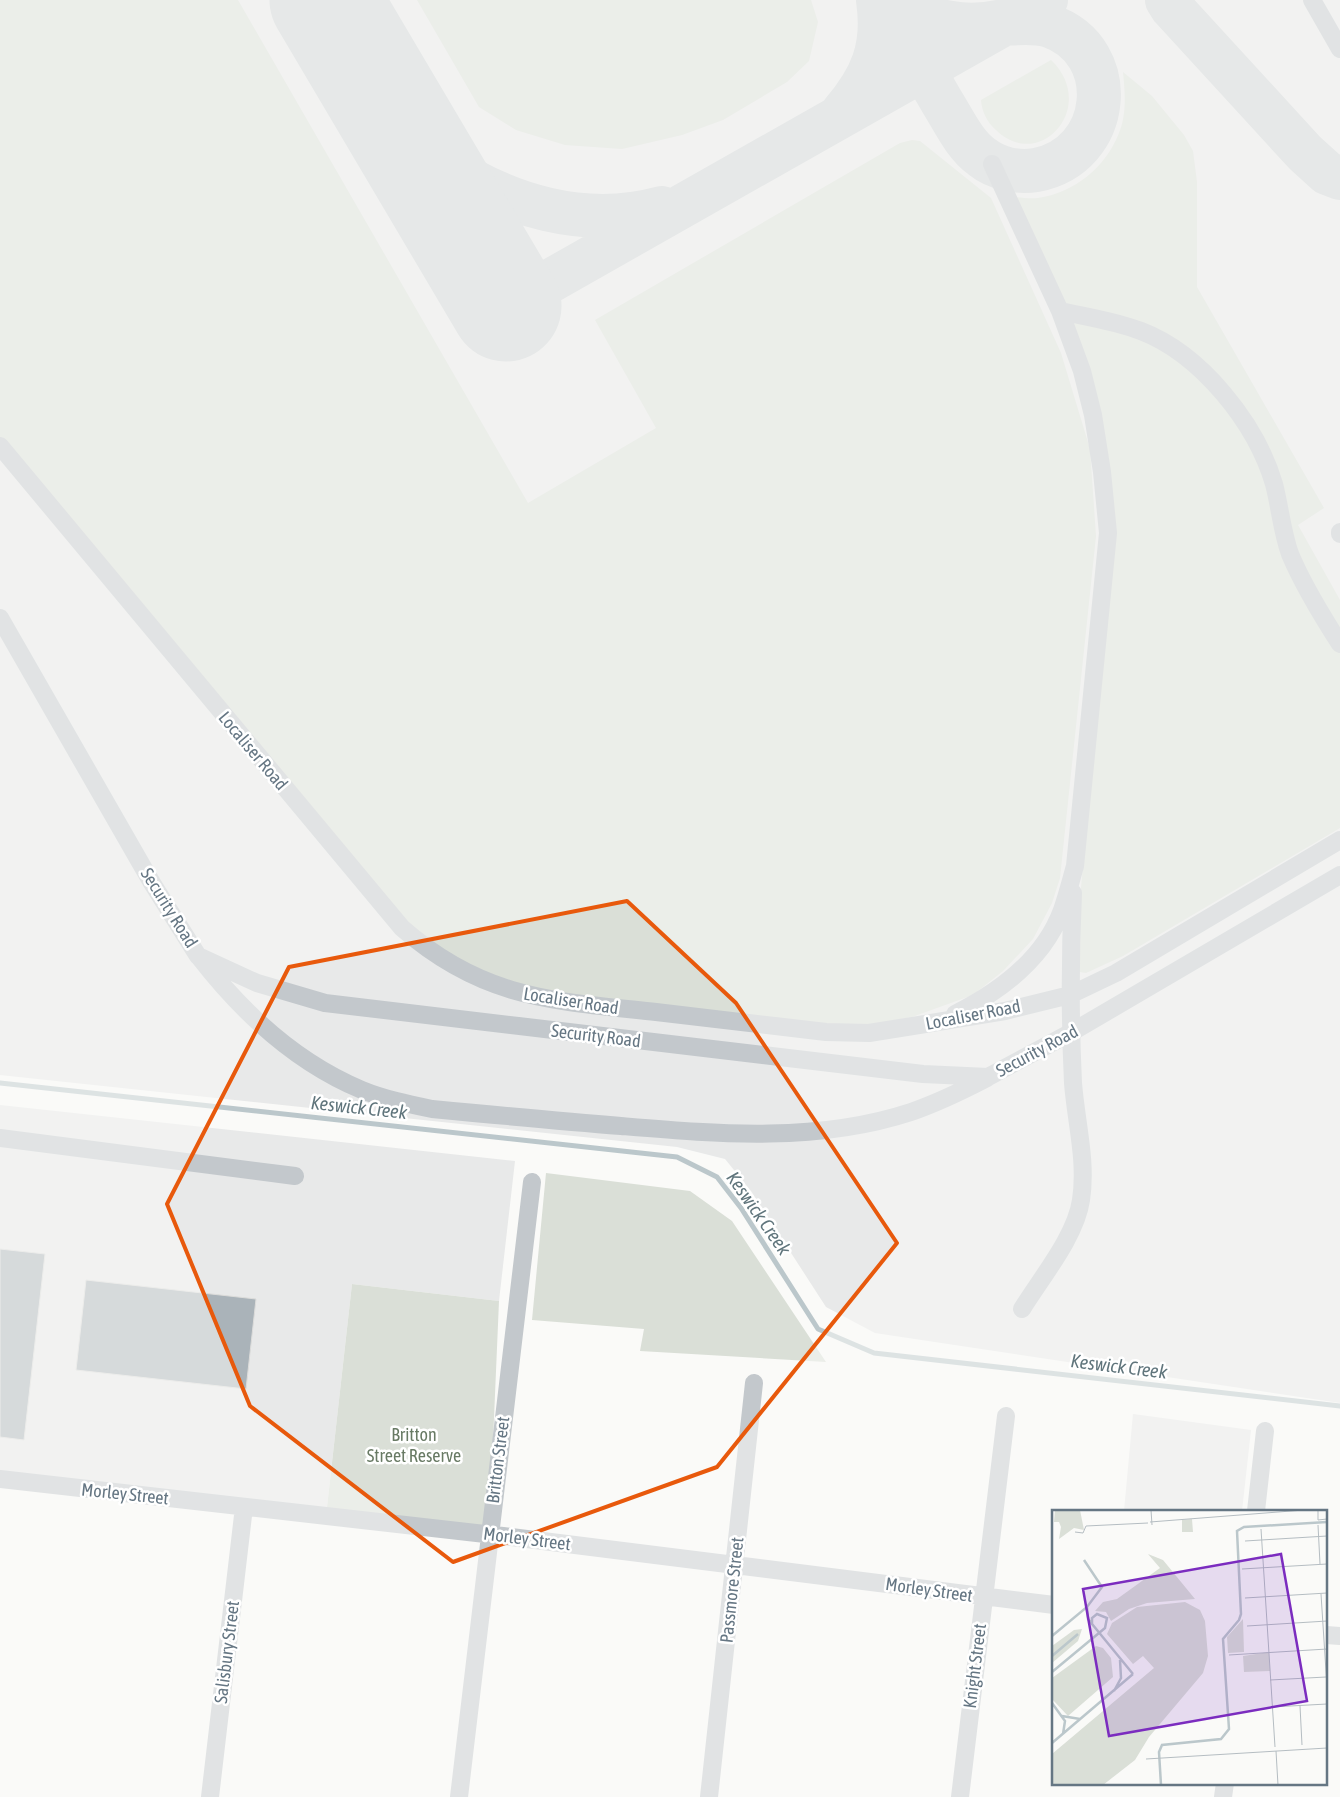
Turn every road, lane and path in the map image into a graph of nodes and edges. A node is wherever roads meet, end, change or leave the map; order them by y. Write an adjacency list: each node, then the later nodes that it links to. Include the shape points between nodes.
1 (1312, 0): 2 (street)
2 (1340, 49)
3 (992, 164): 4 (street)
4 (1060, 311): 7 (street, via 1142,331 1182,353 1217,386 1264,459 1273,482 1290,554); 9 (street, via 1082,371 1093,415 1108,533)
5 (0, 446): 13 (street, Localiser Road, via 367,889 402,928 450,965 482,981 518,993 562,1002 826,1032 869,1033)
6 (0, 618): 11 (street, Security Road, via 152,883)
7 (1340, 644)
8 (1340, 840): 12 (street, Localiser Road, via 1116,973)
9 (1075, 866): 12 (street); 13 (street, via 1062,910 1040,948 999,989)
10 (1340, 875): 14 (street, Security Road)
11 (198, 956): 15 (street, Security Road, via 292,995 360,1009 923,1074); 15 (street, via 225,990 295,1051 362,1090 432,1109 722,1135 785,1134 848,1126 909,1113)
12 (1070, 995): 13 (street, Localiser Road); 14 (street)
13 (942, 1021)
14 (1072, 1032): 15 (street, Security Road); 19 (street, via 1073,1084 1083,1170 1081,1201 1062,1247)
15 (988, 1077)
16 (0, 1138): 17 (street)
17 (295, 1176)
18 (532, 1182): 26 (street, Britton Street)
19 (1022, 1309)
20 (754, 1383): 27 (street, Passmore Street)
21 (1006, 1416): 28 (street, Knight Street)
22 (1265, 1431): 25 (street)
23 (0, 1479): 24 (street, Morley Street)
24 (244, 1507): 26 (street, Morley Street); 31 (street, Salisbury Street)
25 (1256, 1510)
26 (489, 1535): 27 (street, Morley Street); 32 (street, Britton Street)
27 (735, 1564): 28 (street, Morley Street); 33 (street, Passmore Street)
28 (983, 1597): 29 (street, Morley Street); 34 (street, Knight Street)
29 (1052, 1605)
30 (1225, 1784): 35 (street)
31 (210, 1797)
32 (459, 1797)
33 (709, 1797)
34 (960, 1797)
35 (1223, 1797)

